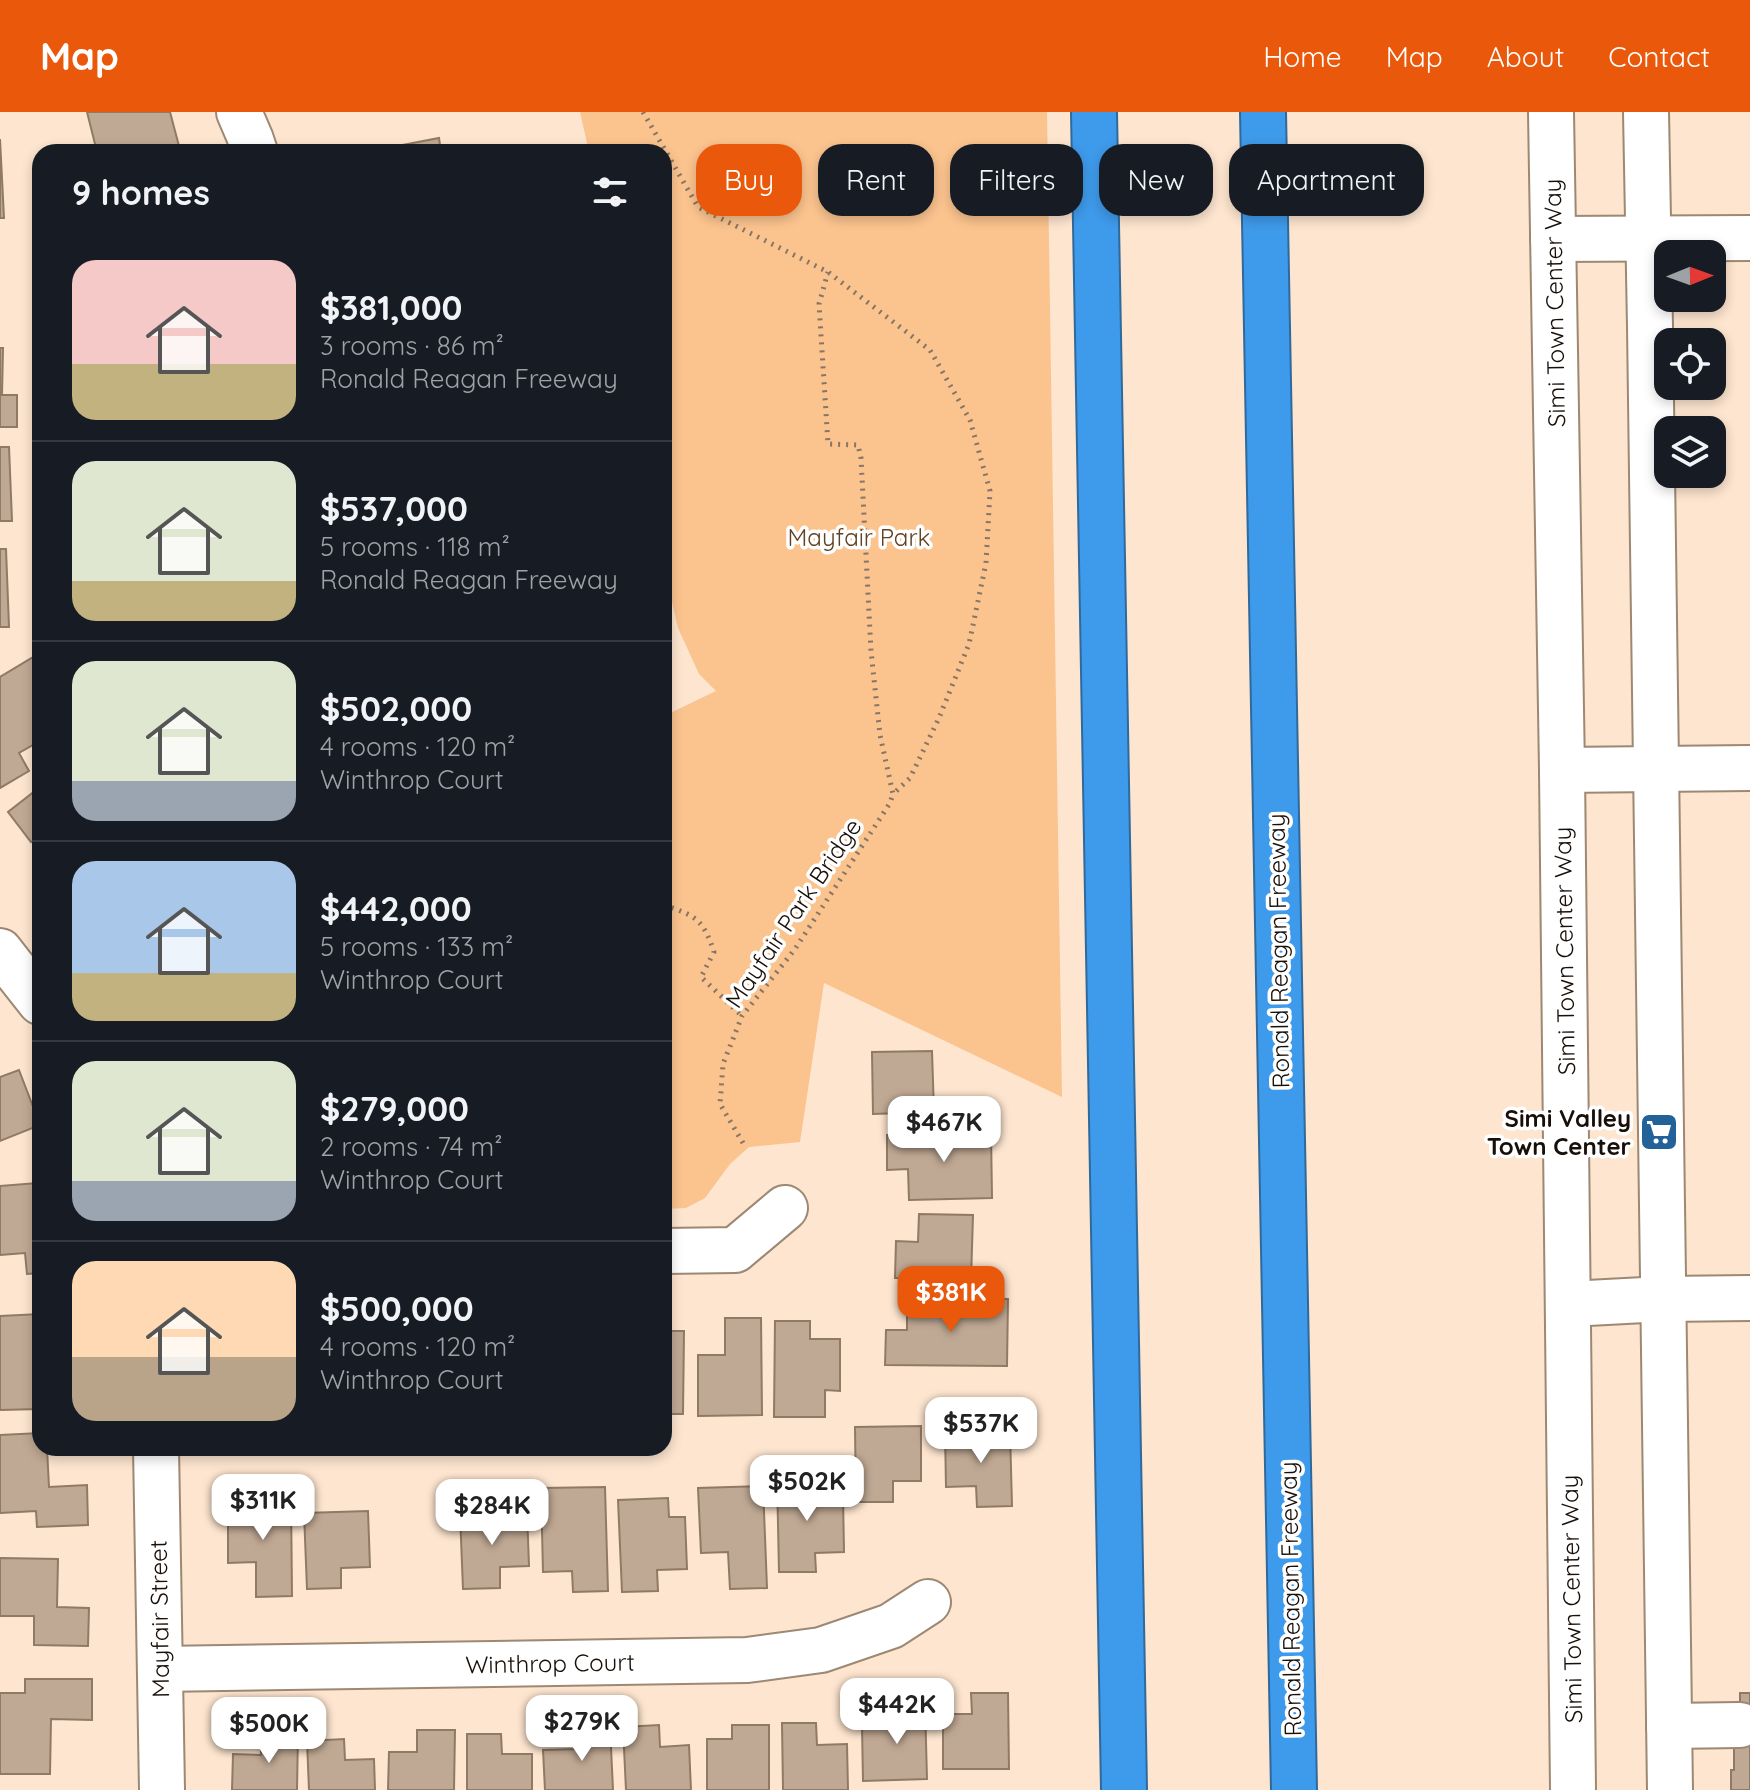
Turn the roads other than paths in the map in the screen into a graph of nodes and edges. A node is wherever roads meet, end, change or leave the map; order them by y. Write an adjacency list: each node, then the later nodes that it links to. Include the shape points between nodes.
1 (239, 112): 6 (street)
2 (1094, 112): 26 (highway)
3 (1263, 112): 27 (highway, Ronald Reagan Freeway)
4 (1551, 112): 8 (street, Simi Town Center Way)
5 (1646, 112): 9 (street)
6 (252, 144)
7 (1750, 238): 9 (street)
8 (1553, 239): 9 (street); 11 (street, Simi Town Center Way)
9 (1649, 240): 12 (street)
10 (1750, 768): 12 (street)
11 (1562, 770): 12 (street); 19 (street, Simi Town Center Way)
12 (1656, 770): 18 (street)
13 (0, 951): 14 (street)
14 (32, 992)
15 (785, 1208): 16 (street, via 735,1250)
16 (672, 1251)
17 (1750, 1298): 18 (street)
18 (1663, 1299): 19 (street); 24 (street)
19 (1569, 1304): 28 (street, Simi Town Center Way)
20 (156, 1456): 22 (street, Mayfair Street)
21 (928, 1602): 22 (street, Winthrop Court, via 891,1626 821,1650 747,1660)
22 (160, 1669): 25 (street, Mayfair Street)
23 (1740, 1725): 24 (street)
24 (1669, 1726): 29 (street)
25 (162, 1790)
26 (1124, 1790)
27 (1294, 1790)
28 (1573, 1790)
29 (1670, 1790)

